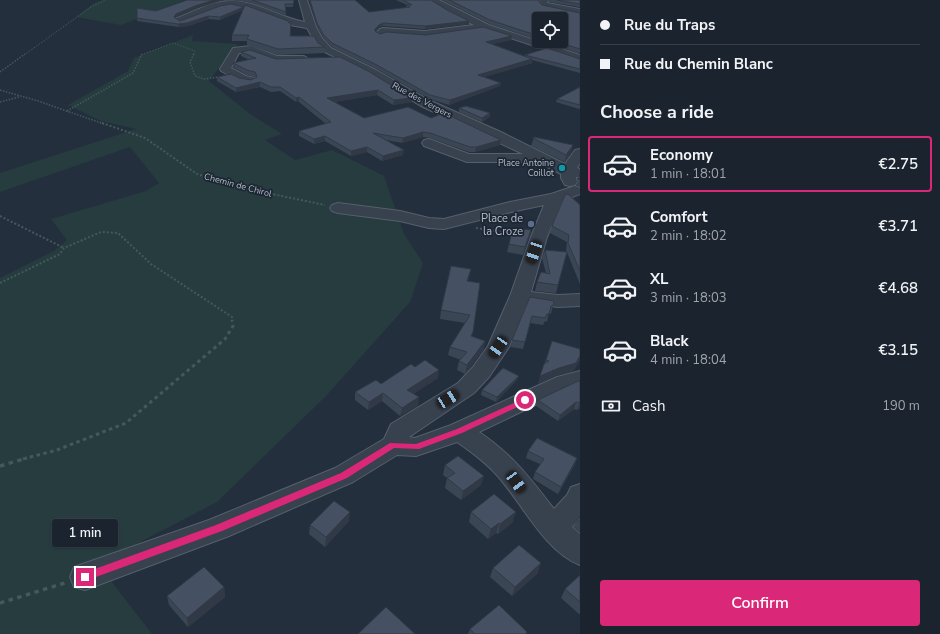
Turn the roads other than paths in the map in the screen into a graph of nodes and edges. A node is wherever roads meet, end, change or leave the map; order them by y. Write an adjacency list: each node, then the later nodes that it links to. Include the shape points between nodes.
1 (303, 0): 8 (street, Rue des Vergers)
2 (434, 0): 5 (street)
3 (544, 0): 6 (street, via 545,5)
4 (454, 3): 5 (street)
5 (444, 7): 9 (street)
6 (580, 12)
7 (180, 20): 8 (street, via 218,5 231,3 255,8 293,23)
8 (312, 26): 11 (street, Rue des Vergers, via 321,44)
9 (484, 26): 10 (street, via 424,34); 12 (street)
10 (382, 30)
11 (342, 57): 13 (street, via 276,59 251,49 236,50 225,69 243,79); 16 (street, Rue des Vergers, via 431,106)
12 (580, 58)
13 (251, 80)
14 (429, 143): 16 (street, via 467,158)
15 (580, 153): 17 (street, via 571,165)
16 (545, 159): 17 (street, Rue des Vergers)
17 (574, 172): 18 (street, via 568,179)
18 (578, 193): 19 (street)
19 (555, 198): 20 (street, via 444,224); 21 (street)
20 (338, 208)
21 (520, 296): 22 (street); 25 (street, via 498,347 481,372 466,388 400,430)
22 (580, 300)
23 (580, 378): 24 (street, via 565,382)
24 (460, 431): 25 (street, via 416,447); 27 (street, via 484,448 510,472)
25 (393, 445): 29 (street, via 344,476 219,528)
26 (580, 495): 27 (street, via 579,500)
27 (552, 527): 28 (street)
28 (580, 552)
29 (85, 577)

